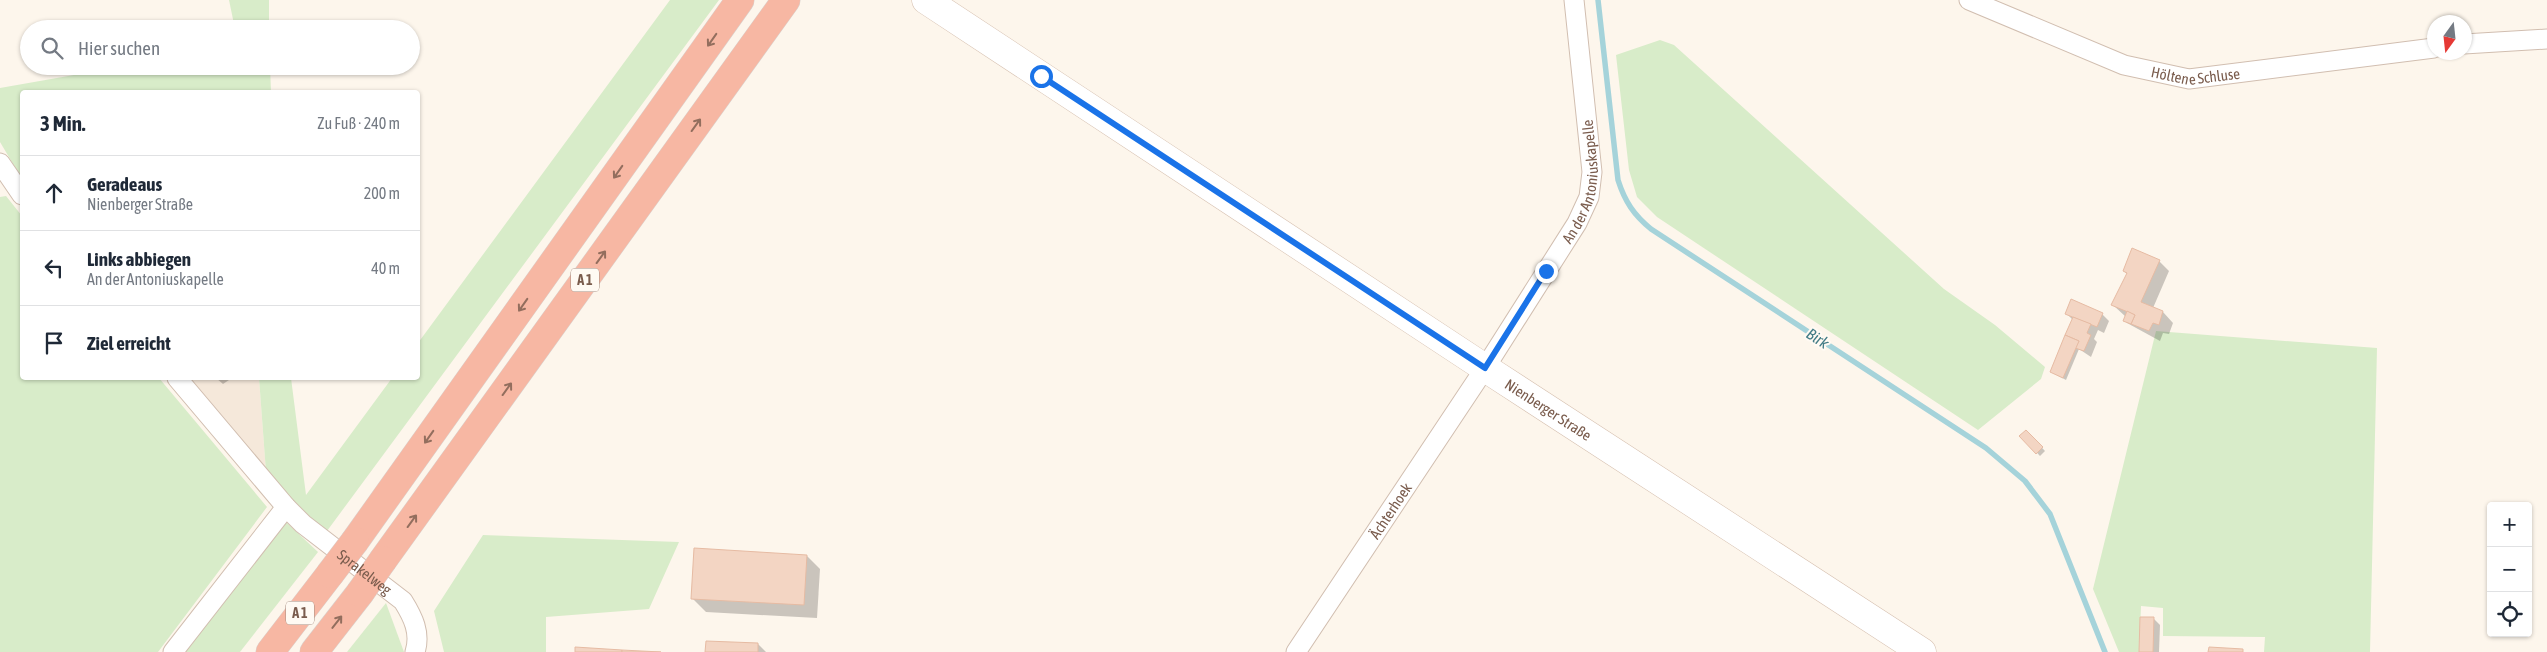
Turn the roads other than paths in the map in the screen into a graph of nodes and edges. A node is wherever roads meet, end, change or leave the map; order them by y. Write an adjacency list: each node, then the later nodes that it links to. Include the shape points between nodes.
1 (740, 0): 15 (highway, A 1, one-way to 15, bridge, via 355,541)
2 (786, 0): 16 (highway, A 1, one-way to 2, bridge)
3 (926, 0): 11 (street, Nienberger Straße)
4 (1574, 0): 11 (street, An der Antoniuskapelle, via 1592,172 1589,197 1577,223)
5 (1969, 0): 8 (street, Höltene Schluse, via 2124,65 2189,79)
6 (2547, 39): 7 (street)
7 (2472, 44)
8 (2427, 49)
9 (0, 163): 10 (street)
10 (20, 192)
11 (1485, 368): 18 (street, Ächterhoek); 19 (street, Nienberger Straße)
12 (179, 380): 13 (street, Sprakelweg)
13 (286, 507): 14 (street); 17 (street, Sprakelweg, via 303,524 403,601 416,627)
14 (173, 652)
15 (270, 652)
16 (314, 652)
17 (415, 652)
18 (1296, 652)
19 (1922, 652)

